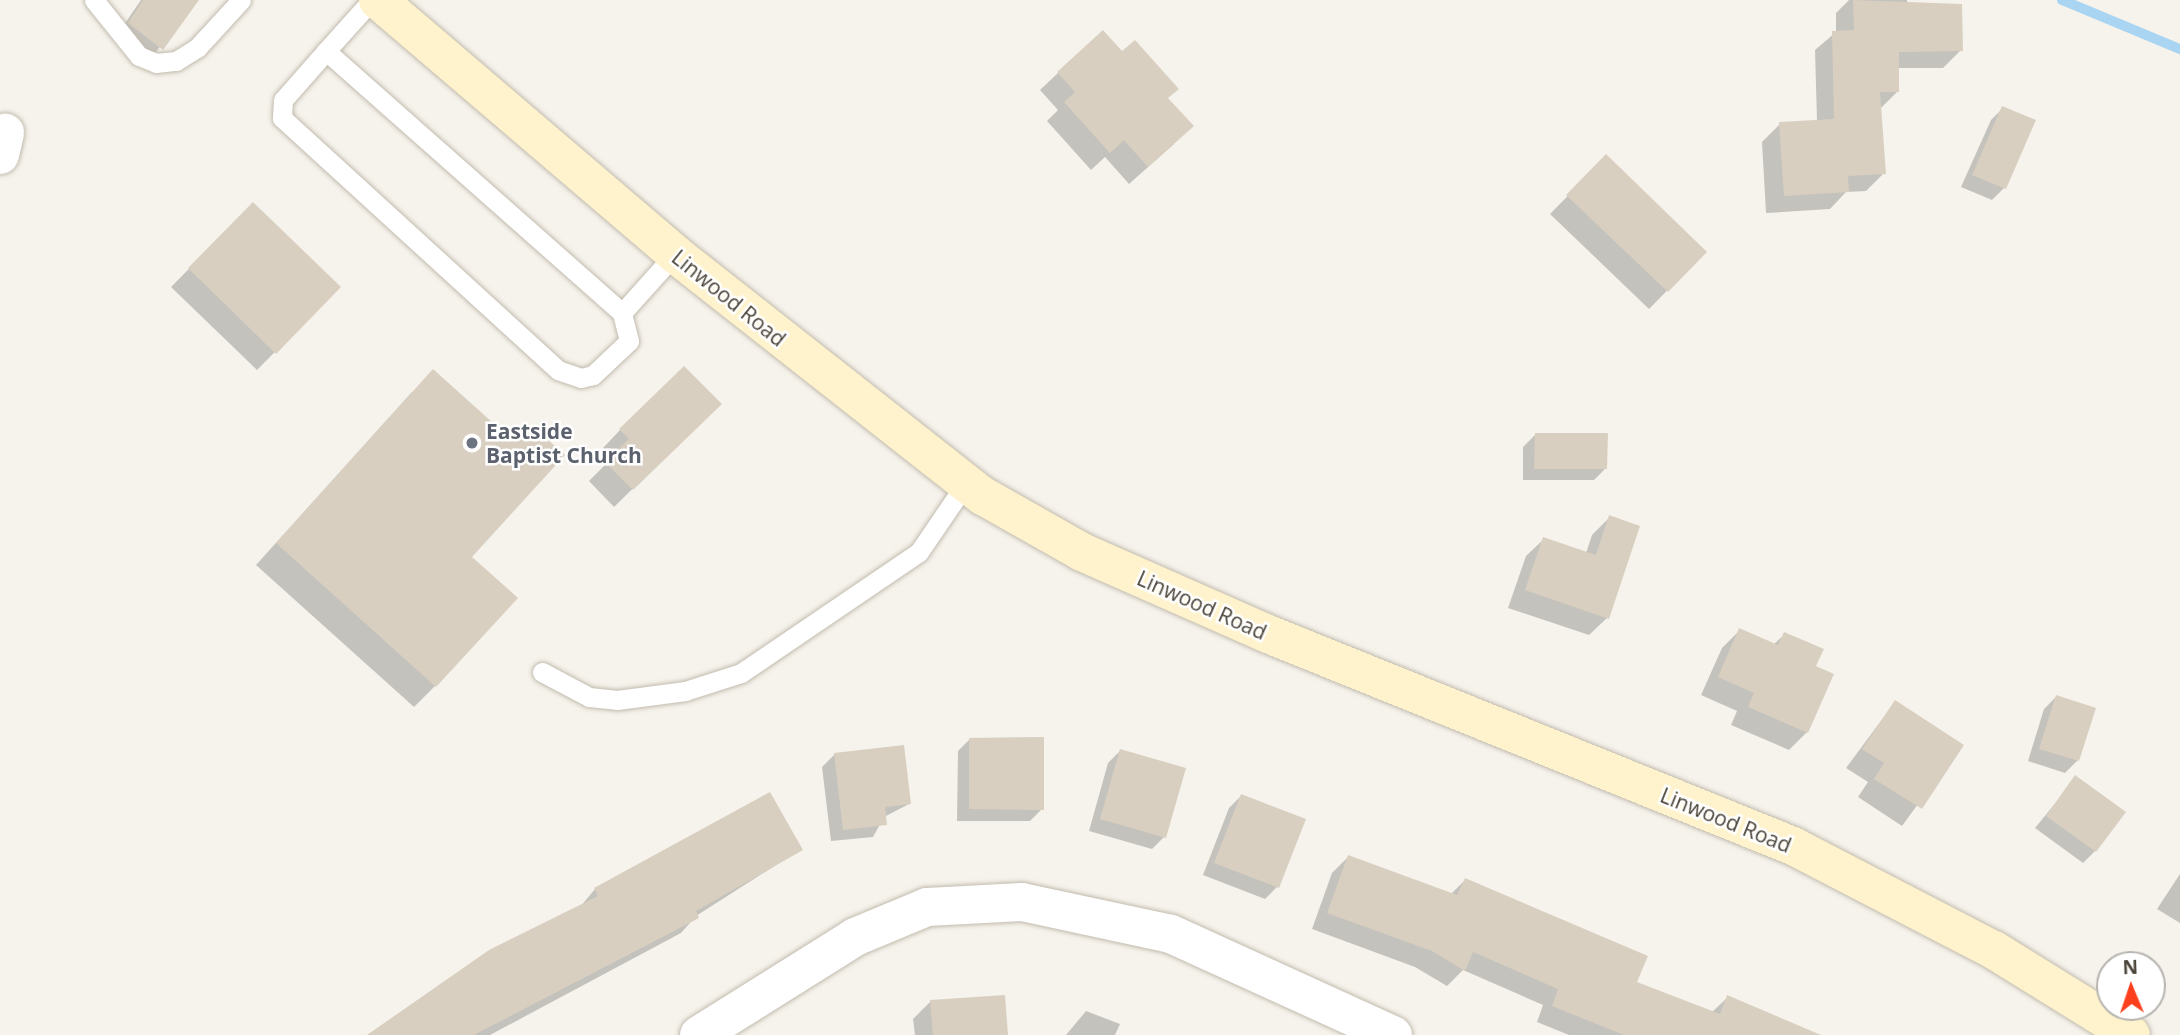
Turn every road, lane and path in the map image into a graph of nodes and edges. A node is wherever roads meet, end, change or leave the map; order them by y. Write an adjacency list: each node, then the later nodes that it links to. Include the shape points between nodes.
1 (94, 0): 2 (lane, via 131,49 156,63 176,61 197,48)
2 (241, 0)
3 (372, 0): 5 (lane)
4 (378, 0): 6 (street, Linwood Road)
5 (326, 51): 7 (lane); 7 (lane, via 283,100 282,118 558,370 581,378 593,375 629,341)
6 (675, 254): 7 (lane); 8 (street, Linwood Road)
7 (622, 313)
8 (966, 484): 9 (lane, via 919,552 741,673 685,691 617,700 589,697); 12 (street, Linwood Road, via 1082,552 1268,634 1793,846 1994,950)
9 (542, 672)
10 (699, 1035): 11 (street, via 855,937 915,912 1022,902 1171,934)
11 (1393, 1035)
12 (2131, 1035)

